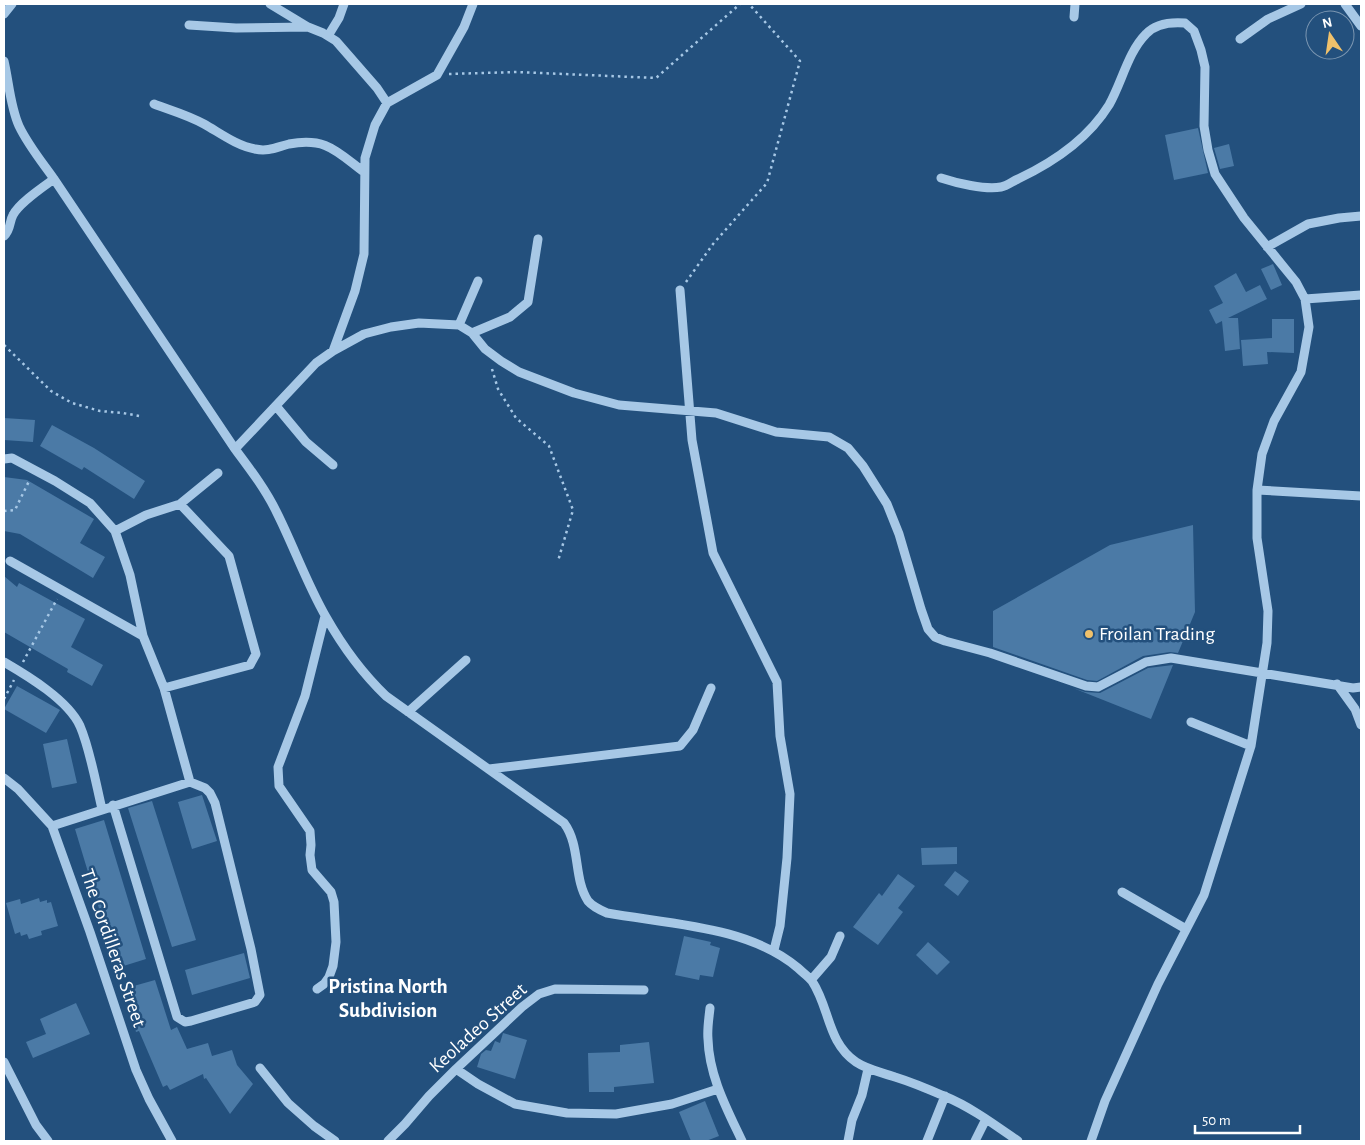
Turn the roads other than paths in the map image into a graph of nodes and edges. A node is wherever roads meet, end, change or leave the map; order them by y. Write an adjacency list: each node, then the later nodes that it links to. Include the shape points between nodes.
1 (12, 4): 8 (street)
2 (270, 4): 12 (street)
3 (344, 4): 13 (street)
4 (473, 4): 16 (street, via 438,74)
5 (1075, 4): 9 (street)
6 (1301, 4): 14 (street, via 1268,19)
7 (1345, 4): 11 (street)
8 (4, 14)
9 (1074, 17)
10 (189, 25): 12 (street)
11 (1361, 26)
12 (308, 27): 13 (street)
13 (328, 36): 16 (street, via 353,60)
14 (1240, 39)
15 (4, 61): 19 (street, via 19,125)
16 (387, 103): 18 (street, via 368,146)
17 (154, 104): 18 (street, via 256,150 306,142 320,143)
18 (364, 172): 32 (street, via 364,254 355,291)
19 (54, 178): 21 (street); 35 (street)
20 (941, 178): 25 (street, via 965,185 1000,187 1051,162 1073,146 1098,120 1110,103 1134,50 1147,32 1161,24 1185,23 1194,31 1201,50 1204,126 1215,174 1228,197)
21 (8, 214): 23 (street, via 8,233)
22 (1361, 216): 25 (street, via 1308,224)
23 (4, 236)
24 (538, 239): 31 (street, via 528,302 510,317)
25 (1267, 247): 29 (street, via 1296,282)
26 (478, 281): 30 (street)
27 (680, 290): 34 (street)
28 (1361, 295): 29 (street)
29 (1305, 299): 39 (street, via 1309,327 1301,372 1274,421 1262,454)
30 (459, 325): 31 (street); 32 (street, via 419,323 391,326 364,334)
31 (472, 333): 34 (street, via 486,349 519,372 574,393 619,405)
32 (333, 351): 33 (street, via 316,363)
33 (276, 406): 35 (street); 37 (street, via 306,442)
34 (691, 412): 48 (street, via 716,413 776,432 828,437 848,448 887,504 921,609 935,637 1086,686 1098,687 1146,662 1170,658); 66 (street, via 692,440 713,553 777,682 780,736 790,794 787,858 780,926)
35 (235, 449): 44 (street, via 277,512)
36 (4, 459): 42 (street, via 12,458 90,502)
37 (333, 465)
38 (218, 473): 41 (street)
39 (1257, 490): 40 (street); 48 (street, via 1257,538 1268,611)
40 (1361, 496)
41 (180, 504): 42 (street, via 146,515); 51 (street, via 229,556 256,654 250,665)
42 (115, 531): 45 (street, via 130,575)
43 (10, 560): 45 (street)
44 (325, 616): 53 (street, via 368,679); 68 (street, via 305,696 277,775 279,786 310,831 312,870 331,892 334,902 336,942 333,966 329,977)
45 (143, 636): 51 (street)
46 (466, 660): 53 (street)
47 (4, 662): 61 (street, via 60,701 80,725)
48 (1264, 674): 49 (street); 56 (street)
49 (1338, 684): 50 (street); 55 (street, via 1355,709)
50 (1361, 687)
51 (164, 688): 59 (street)
52 (711, 688): 57 (street, via 693,730 680,746)
53 (408, 712): 57 (street)
54 (1191, 722): 56 (street)
55 (1361, 725)
56 (1251, 746): 64 (street, via 1204,895)
57 (489, 769): 66 (street, via 564,823 573,842 583,889 595,908 720,931)
58 (4, 778): 62 (street, The Cordilleras Street)
59 (190, 782): 60 (street); 60 (street, via 205,788 215,803 259,989 258,999 252,1004 190,1021 177,1017)
60 (113, 805): 61 (street)
61 (102, 808): 62 (street)
62 (52, 826): 79 (street, The Cordilleras Street, via 136,1070)
63 (1122, 892): 64 (street)
64 (1186, 930): 87 (street, via 1117,1074)
65 (840, 936): 67 (street, via 831,957)
66 (774, 950): 67 (street)
67 (811, 980): 74 (street, via 842,1050)
68 (317, 989)
69 (644, 990): 73 (street, Keoladeo Street, via 555,989 539,994)
70 (710, 1008): 75 (street, via 708,1039)
71 (4, 1062): 78 (street, via 36,1125)
72 (260, 1068): 80 (street, via 288,1103)
73 (456, 1069): 75 (street, via 515,1104 567,1114 616,1114 672,1104); 81 (street, Keoladeo Street)
74 (868, 1069): 76 (street); 83 (street)
75 (718, 1089): 82 (street)
76 (945, 1096): 77 (street); 84 (street)
77 (986, 1119): 85 (street); 86 (street)
78 (48, 1141)
79 (172, 1141)
80 (335, 1141)
81 (388, 1141)
82 (742, 1141)
83 (848, 1141)
84 (927, 1141)
85 (975, 1141)
86 (1018, 1141)
87 (1091, 1141)

